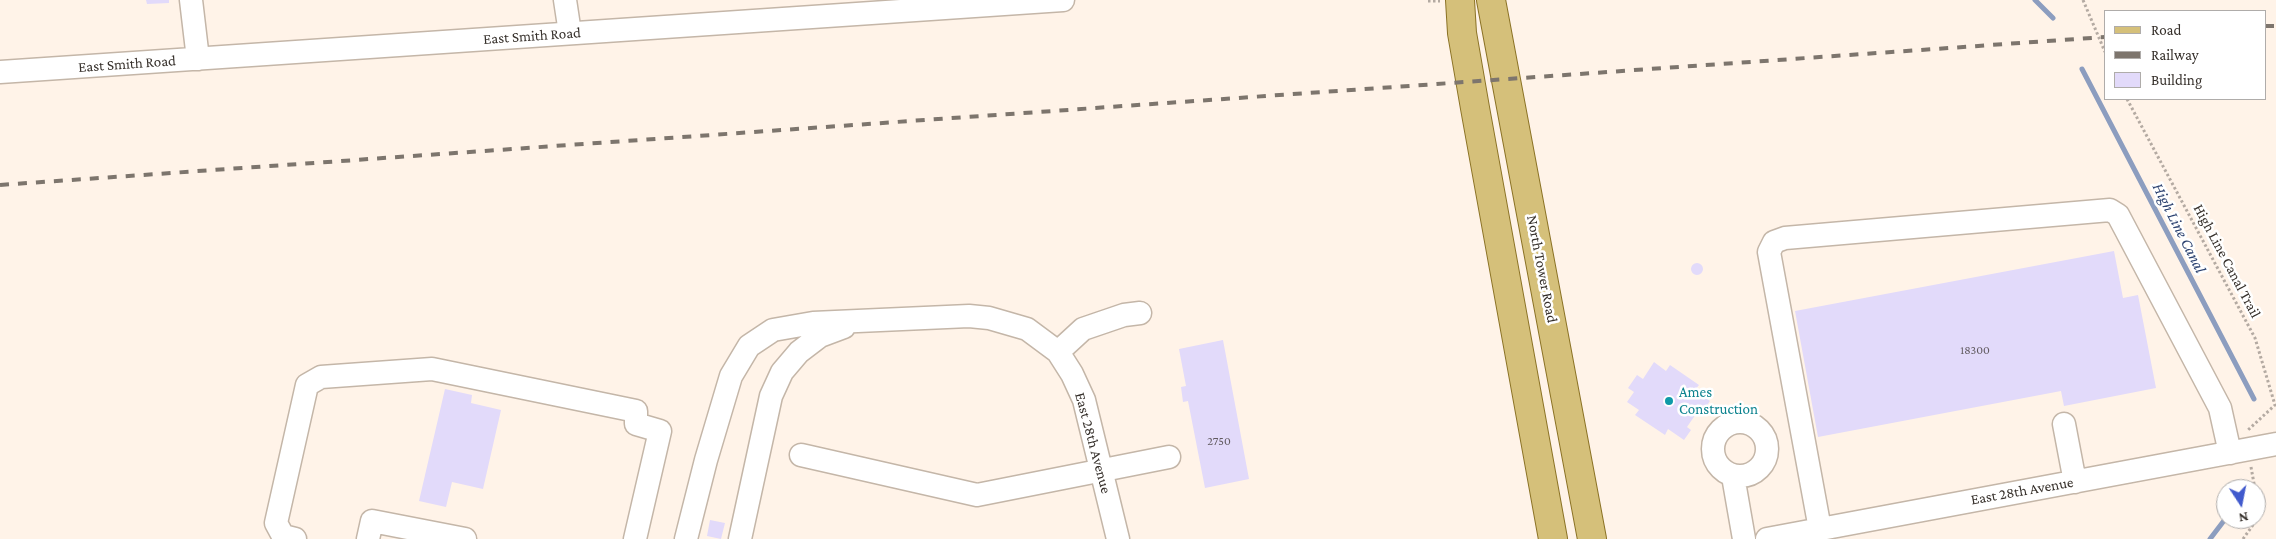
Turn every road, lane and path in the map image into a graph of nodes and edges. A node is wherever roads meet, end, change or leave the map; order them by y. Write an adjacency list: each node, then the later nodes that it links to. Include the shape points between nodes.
1 (191, 0): 10 (street)
2 (565, 0): 8 (street)
3 (1063, 0): 7 (street, East Smith Road)
4 (1460, 0): 33 (main road, via 1462,33)
5 (1491, 0): 34 (main road, North Tower Road)
6 (2083, 0): 9 (path)
7 (797, 8): 8 (street, East Smith Road)
8 (570, 34): 10 (street, East Smith Road)
9 (2104, 50)
10 (198, 59): 11 (street, East Smith Road)
11 (0, 72)
12 (2128, 100): 17 (path, High Line Canal Trail, via 2255,338 2275,405)
13 (1140, 313): 15 (street, via 1083,329)
14 (855, 322): 15 (street, via 927,317 989,318 1027,329); 30 (street, via 813,323 773,330 749,346 731,376); 31 (street, via 820,336 799,352 782,372 770,396)
15 (1058, 352): 22 (street, East 28th Avenue, via 1084,400)
16 (2064, 424): 24 (street)
17 (2246, 432)
18 (2276, 444): 19 (street, East 28th Avenue)
19 (2230, 453): 24 (street, East 28th Avenue); 25 (street, via 2220,408 2118,215 2110,210 1785,238 1774,242 1769,252)
20 (801, 455): 22 (street, via 977,495)
21 (1169, 457): 22 (street)
22 (1102, 470): 32 (street, East 28th Avenue)
23 (1733, 476): 35 (street)
24 (2075, 482): 25 (street, East 28th Avenue)
25 (1820, 529): 36 (street, East 28th Avenue)
26 (295, 539): 29 (street, via 283,536 276,523 307,385 321,377 432,369 636,411 636,424 660,431)
27 (368, 539): 28 (street, via 372,521)
28 (465, 539)
29 (636, 539)
30 (686, 539)
31 (740, 539)
32 (1118, 539)
33 (1553, 539)
34 (1592, 539)
35 (1744, 539)
36 (1767, 539)

